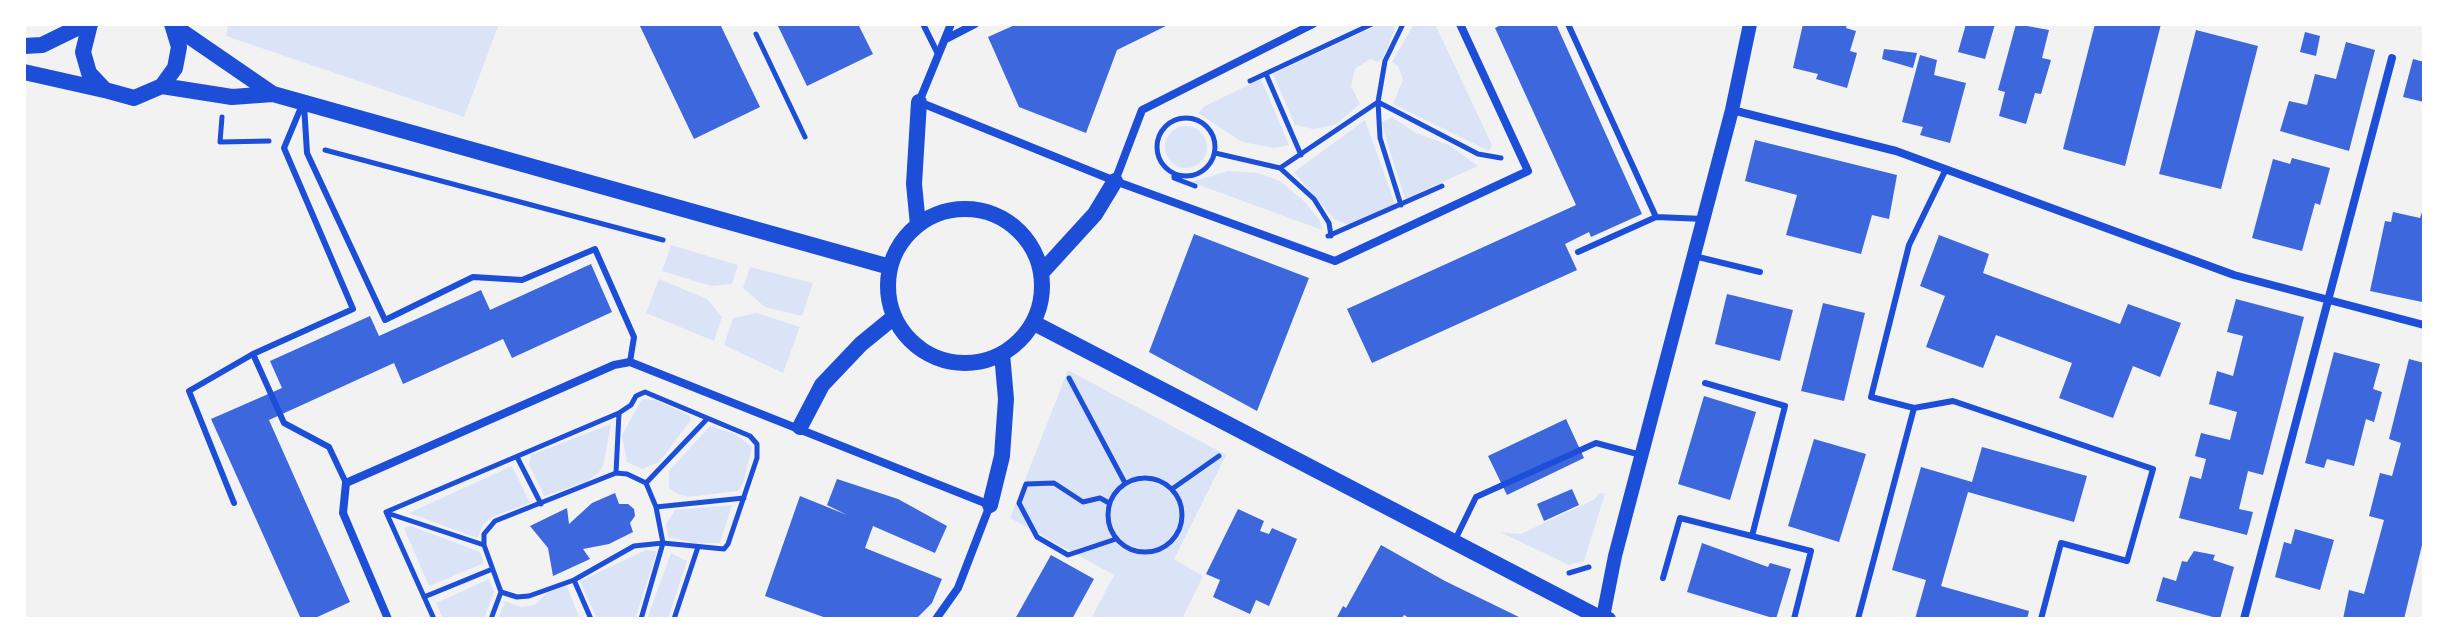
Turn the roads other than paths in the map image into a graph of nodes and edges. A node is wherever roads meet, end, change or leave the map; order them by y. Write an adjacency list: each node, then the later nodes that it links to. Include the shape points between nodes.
1 (88, 24): 11 (main road, via 42,45); 16 (main road, via 85,63)
2 (923, 24): 12 (lane)
3 (951, 24): 10 (street)
4 (975, 24): 10 (street)
5 (1313, 24): 22 (street, via 1142,110)
6 (1460, 24): 22 (street, via 1528,171 1335,261)
7 (1568, 24): 23 (lane)
8 (1750, 24): 20 (street)
9 (173, 25): 15 (main road, via 179,58); 17 (main road)
10 (946, 39): 12 (street)
11 (24, 46)
12 (938, 54): 19 (street)
13 (2392, 58): 31 (street)
14 (24, 72): 16 (main road)
15 (162, 86): 16 (main road, via 134,98); 17 (main road, via 232,97)
16 (105, 90)
17 (273, 94): 18 (main road)
18 (303, 102): 28 (main road); 35 (lane, via 284,148 353,309); 37 (lane, via 306,145 385,320 473,277 522,280 595,249 634,337)
19 (919, 102): 22 (street); 25 (main road, via 914,184)
20 (1732, 110): 21 (street, via 1896,151); 24 (street)
21 (1946, 169): 31 (street, via 2234,275); 39 (lane, via 1909,245 1871,397)
22 (1115, 181): 29 (main road, via 1095,214)
23 (1656, 217): 24 (lane); 26 (lane)
24 (1704, 219): 27 (street)
25 (918, 225): 28 (main road); 29 (main road, via 967,209 993,214 1016,228 1033,248)
26 (1578, 252)
27 (1694, 256): 30 (lane); 41 (street)
28 (890, 267): 32 (main road, via 888,293)
29 (1042, 272): 33 (main road, via 1042,298)
30 (1760, 272)
31 (2327, 300): 34 (street); 54 (street)
32 (894, 317): 36 (main road, via 909,339 953,363 978,363); 40 (main road, via 822,385)
33 (1034, 323): 36 (main road); 46 (main road)
34 (2424, 325)
35 (253, 354): 42 (lane, via 284,423 329,447); 43 (lane, via 189,391)
36 (1002, 354): 44 (main road, via 1002,456)
37 (630, 362): 40 (street); 42 (street)
38 (1705, 383): 45 (lane, via 1785,406)
39 (1914, 408): 52 (lane); 53 (lane, via 1953,401 2153,469 2127,561 2061,543)
40 (800, 427): 44 (street)
41 (1641, 455): 46 (lane, via 1596,443 1476,497); 48 (street)
42 (346, 483): 49 (street, via 343,513)
43 (234, 503)
44 (990, 505): 50 (street, via 958,588)
45 (1752, 536): 47 (lane, via 1680,518); 51 (lane, via 1811,551)
46 (1454, 542): 48 (main road)
47 (1663, 578)
48 (1603, 618)
49 (388, 619)
50 (936, 619)
51 (1794, 619)
52 (1858, 619)
53 (2041, 619)
54 (2244, 619)

